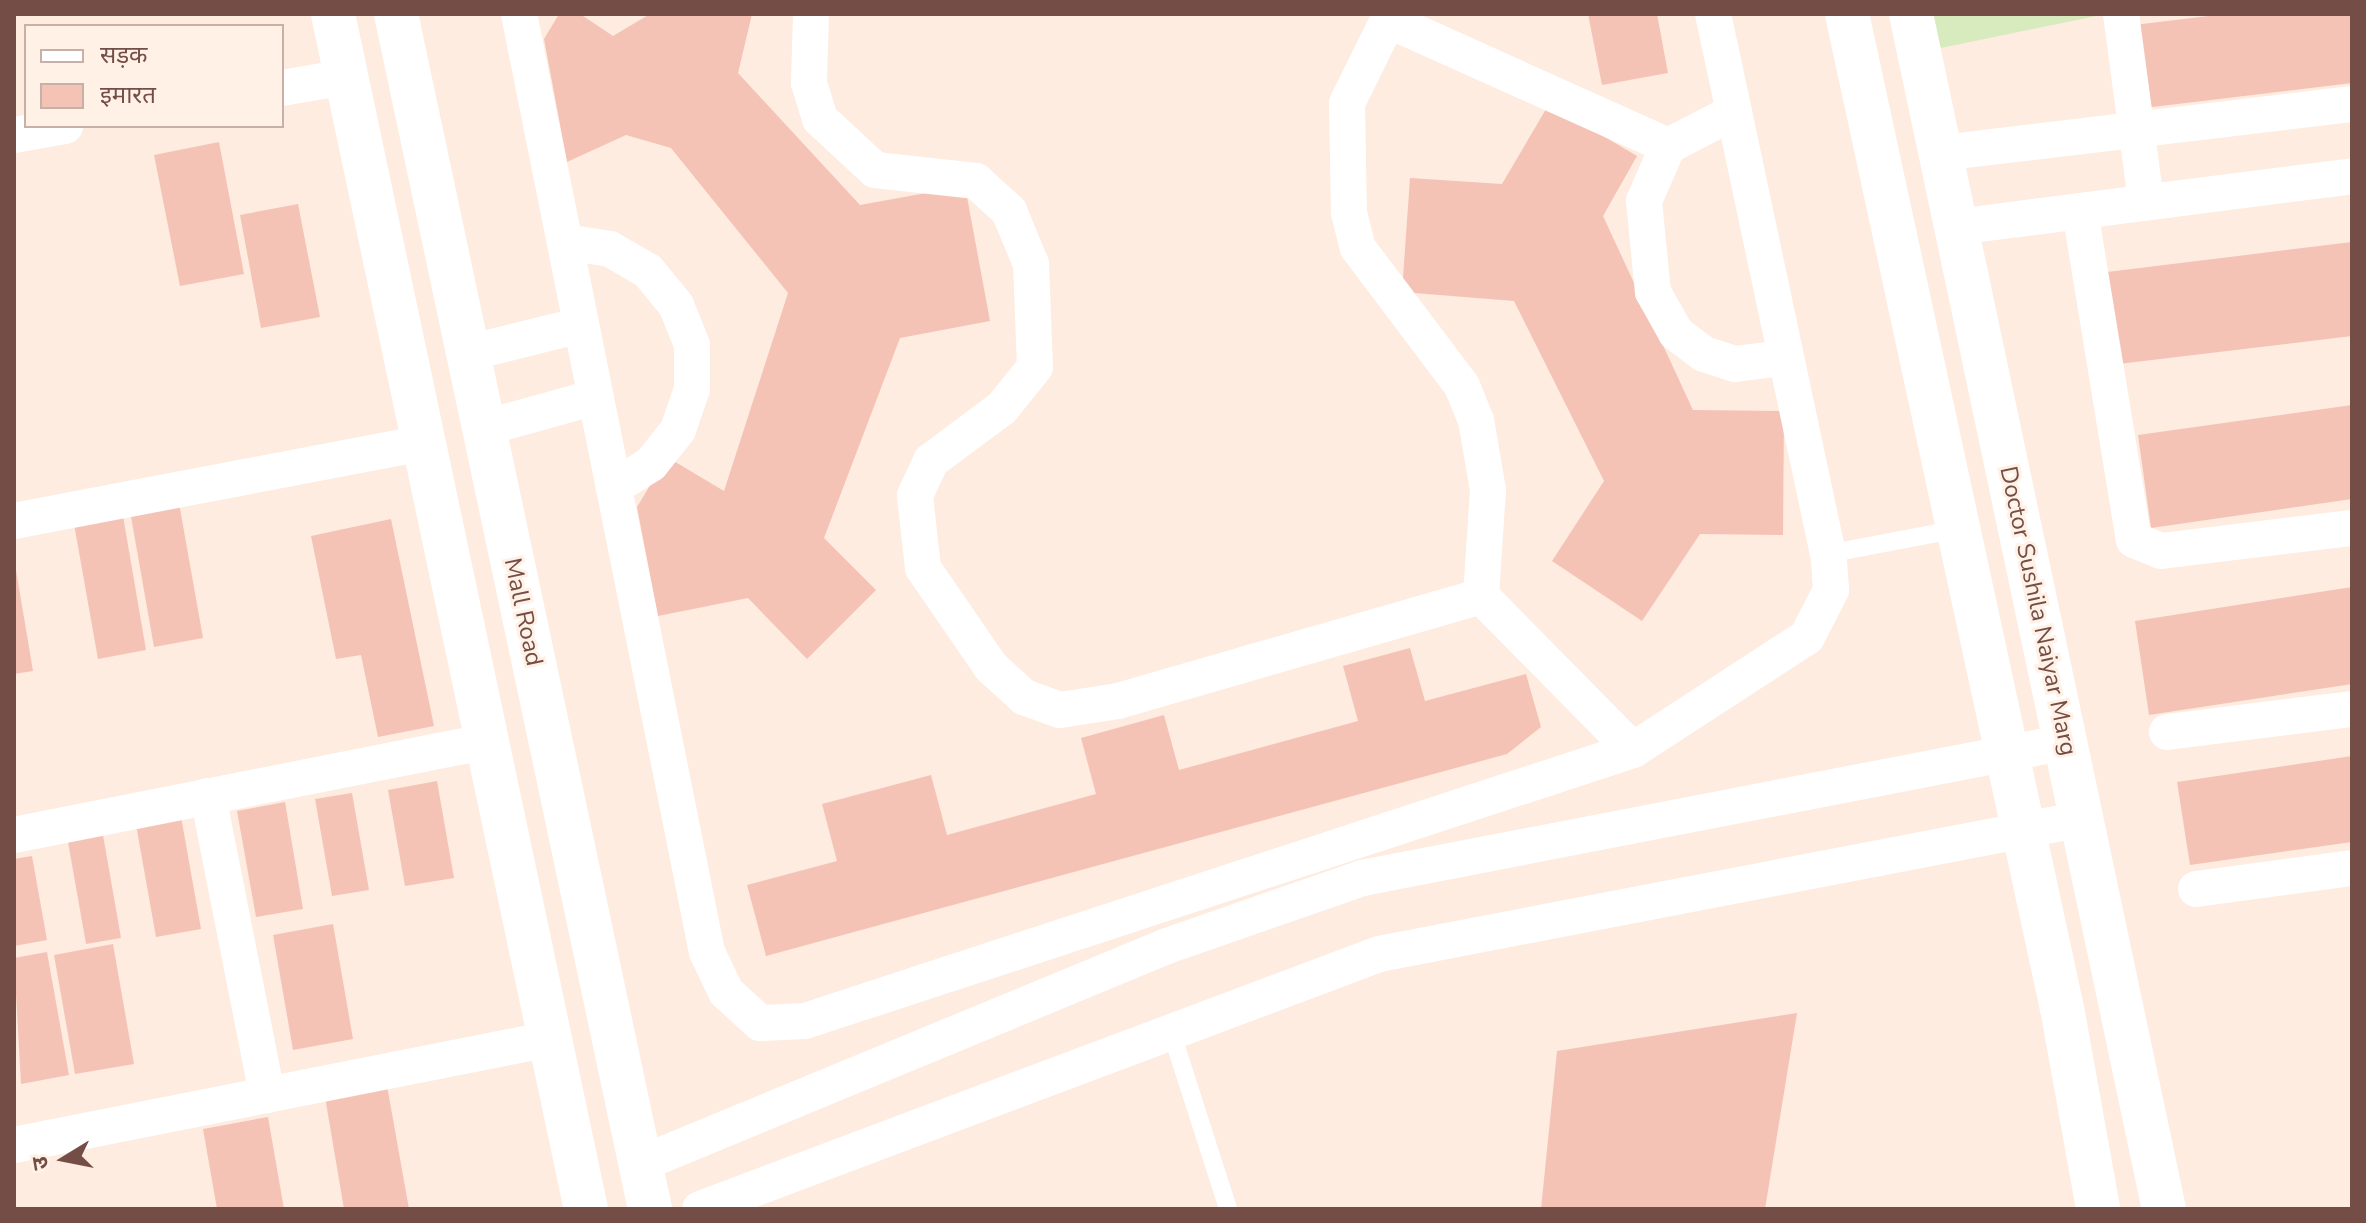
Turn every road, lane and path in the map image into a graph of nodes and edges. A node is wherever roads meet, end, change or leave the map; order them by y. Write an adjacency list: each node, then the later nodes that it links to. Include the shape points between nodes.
1 (333, 14): 10 (street)
2 (396, 14): 25 (street, Mall Road)
3 (519, 14): 23 (street)
4 (811, 14): 35 (street, via 809,83 820,119 875,170 976,181 1009,211 1031,264 1035,367 1002,408 931,461 915,496 923,568 991,667 1024,697 1060,710 1118,701)
5 (1713, 14): 13 (street)
6 (1847, 14): 33 (street)
7 (1911, 14): 18 (street, Doctor Sushila Naiyar Marg)
8 (2121, 14): 15 (street)
9 (1389, 17): 17 (street); 35 (street, via 1347,103 1349,213 1358,248 1462,386 1476,420 1488,490)
10 (346, 77): 11 (street); 29 (street)
11 (284, 88)
12 (2352, 104): 15 (street)
13 (1734, 112): 17 (street); 26 (street)
14 (54, 128): 16 (street)
15 (2136, 129): 18 (street); 20 (street)
16 (14, 135)
17 (1668, 146): 26 (street, via 1644,201 1653,292 1676,333 1704,354 1735,364)
18 (1941, 153): 22 (street, Doctor Sushila Naiyar Marg)
19 (2352, 176): 20 (street)
20 (2146, 202): 21 (street)
21 (2080, 211): 22 (street); 32 (street, via 2134,540 2161,551)
22 (1956, 227): 39 (street, Doctor Sushila Naiyar Marg)
23 (565, 242): 24 (street); 30 (street, via 610,249 648,271 676,305 692,345 692,389 678,430 651,464)
24 (581, 325): 25 (street); 27 (street)
25 (468, 353): 28 (street, Mall Road)
26 (1784, 358): 34 (street)
27 (596, 397): 28 (street); 30 (street)
28 (484, 428): 52 (street, Mall Road)
29 (424, 443): 31 (street); 38 (street)
30 (614, 487): 40 (street, via 707,952 726,992 760,1023 805,1021)
31 (14, 521)
32 (2352, 528)
33 (1958, 529): 34 (lane); 41 (street)
34 (1827, 554): 40 (street, via 1831,590 1807,637)
35 (1481, 596): 40 (street)
36 (2352, 709): 37 (street)
37 (2167, 732)
38 (487, 741): 42 (street); 49 (street)
39 (2066, 742): 41 (street); 43 (street, Doctor Sushila Naiyar Marg)
40 (1633, 750)
41 (2007, 753): 44 (street); 52 (street, via 1362,878 1167,946)
42 (208, 796): 45 (street); 50 (street)
43 (2082, 819): 44 (street); 58 (street, Doctor Sushila Naiyar Marg)
44 (2023, 830): 48 (street, via 1379,954); 57 (street)
45 (14, 835)
46 (2352, 868): 47 (street)
47 (2196, 889)
48 (1171, 1031): 55 (street); 56 (lane)
49 (550, 1039): 50 (street); 53 (street)
50 (267, 1095): 51 (street)
51 (14, 1145)
52 (640, 1164): 54 (street, Mall Road)
53 (586, 1209)
54 (650, 1209)
55 (700, 1209)
56 (1228, 1209)
57 (2098, 1209)
58 (2164, 1209)

